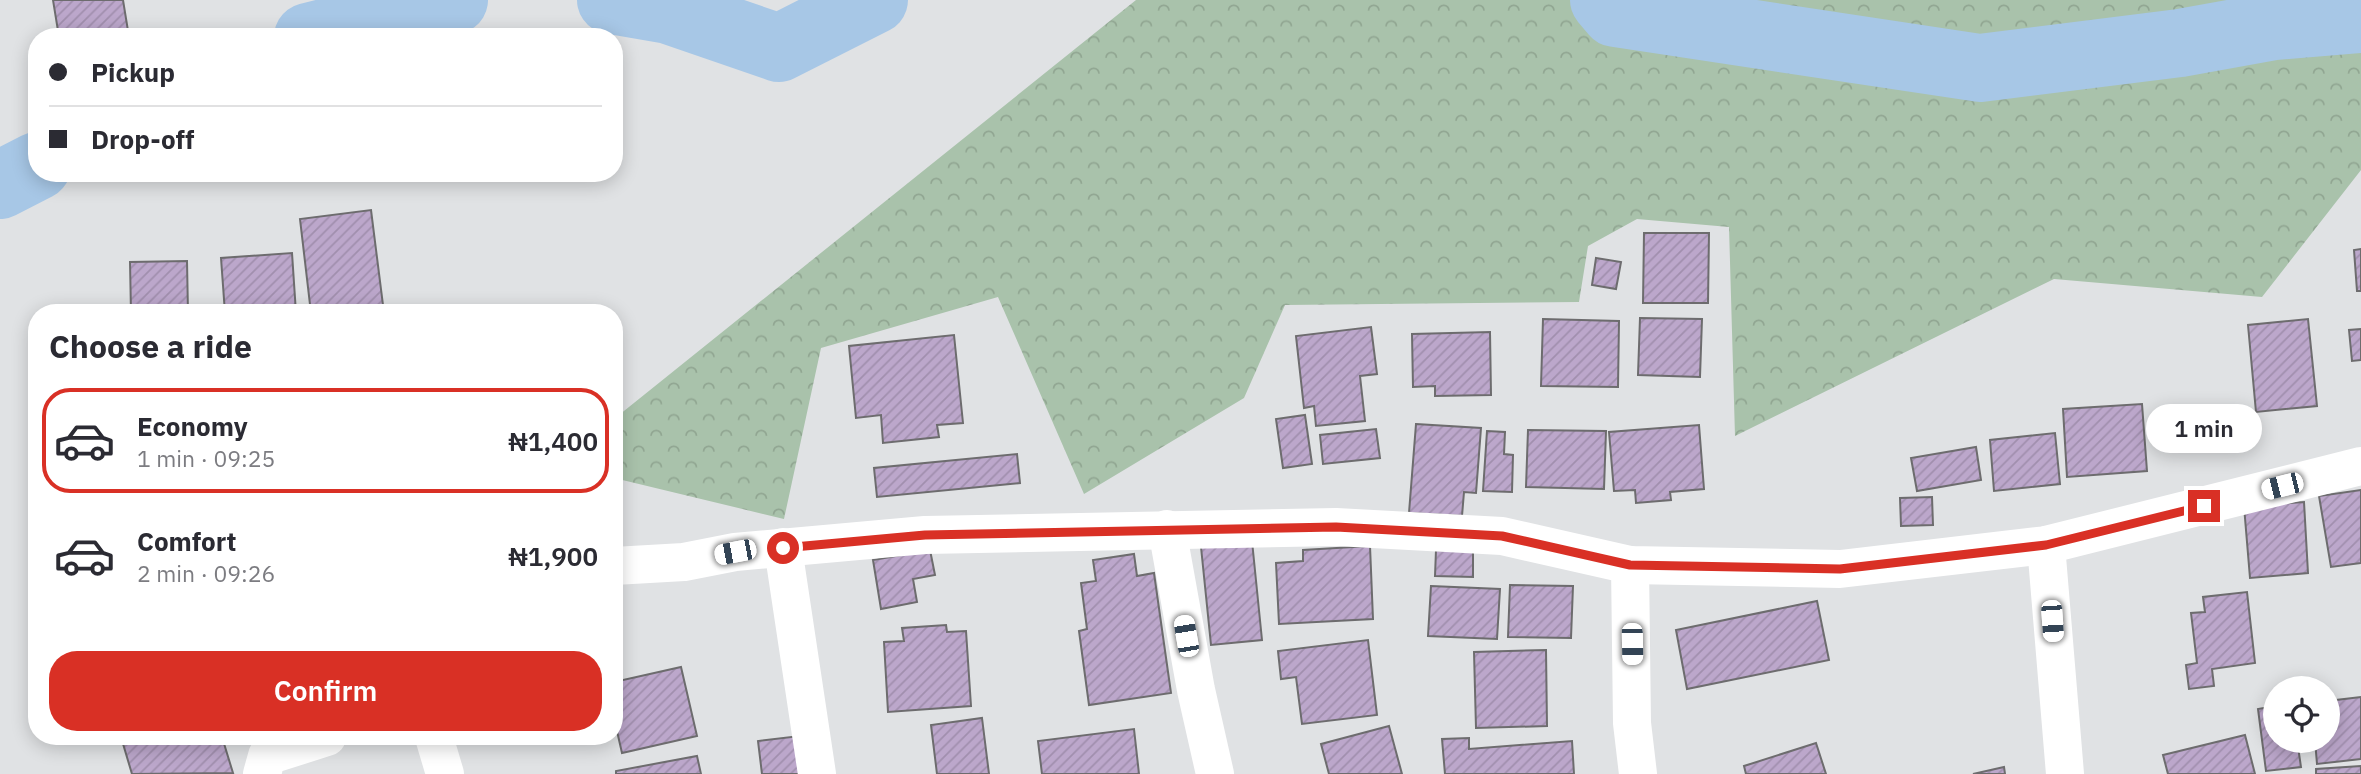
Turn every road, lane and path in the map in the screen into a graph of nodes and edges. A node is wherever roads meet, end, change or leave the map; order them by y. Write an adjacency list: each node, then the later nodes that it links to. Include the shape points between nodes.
1 (2361, 467): 3 (street)
2 (1167, 529): 4 (street, via 925,535); 6 (street, via 1336,527 1502,536); 12 (street)
3 (2046, 545): 6 (street, via 1840,569); 14 (street)
4 (783, 548): 5 (street); 11 (street)
5 (623, 565)
6 (1630, 565): 13 (street, via 1632,723)
7 (302, 745): 9 (street, via 267,756)
8 (436, 745): 10 (street)
9 (262, 774)
10 (445, 774)
11 (817, 774)
12 (1215, 774)
13 (1638, 774)
14 (2064, 774)

